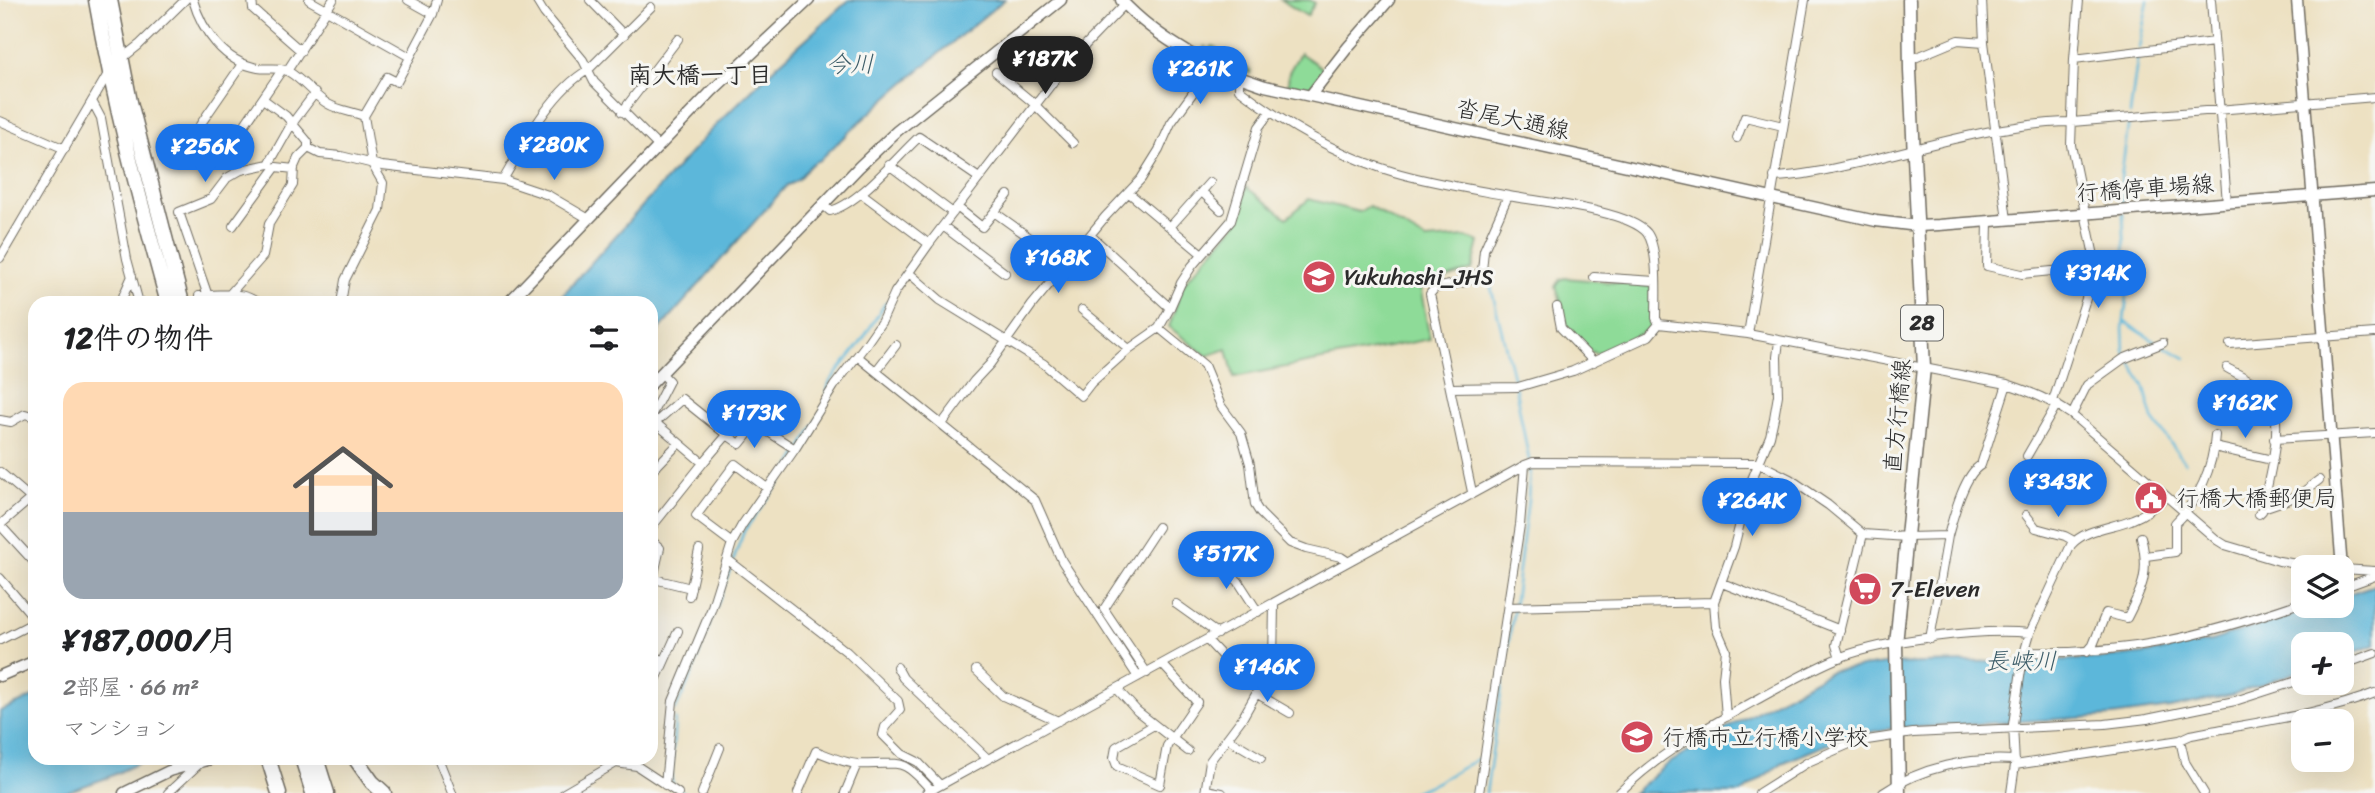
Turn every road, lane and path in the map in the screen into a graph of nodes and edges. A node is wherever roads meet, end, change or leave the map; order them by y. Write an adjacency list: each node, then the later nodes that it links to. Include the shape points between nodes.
1 (96, 0): 38 (highway)
2 (110, 0): 31 (highway)
3 (185, 0): 31 (street)
4 (193, 0): 34 (street, via 218,45)
5 (252, 0): 29 (street, via 253,9)
6 (309, 0): 23 (street)
7 (333, 0): 23 (street)
8 (408, 0): 24 (street)
9 (438, 0): 24 (street)
10 (536, 0): 36 (street)
11 (590, 0): 25 (street)
12 (808, 0): 59 (street)
13 (1061, 0): 80 (street, via 897,131)
14 (1389, 0): 42 (street)
15 (1805, 0): 55 (street)
16 (1909, 0): 33 (main road, 直方行橋線 / 28)
17 (1982, 0): 27 (street)
18 (2079, 0): 32 (street)
19 (2211, 0): 28 (street)
20 (2297, 0): 46 (street)
21 (1123, 2): 35 (street, 沓尾大通線, via 1159,32); 47 (street)
22 (652, 7): 25 (street)
23 (328, 10): 29 (street); 30 (street)
24 (433, 14): 30 (street)
25 (624, 35): 36 (street)
26 (678, 39): 49 (street)
27 (1984, 41): 33 (street, via 1958,40); 56 (street)
28 (2214, 42): 32 (street); 48 (street)
29 (301, 51): 37 (street)
30 (410, 57): 51 (street, via 397,82 387,77)
31 (121, 59): 38 (street); 107 (highway)
32 (2074, 59): 53 (street)
33 (1910, 60): 62 (main road, 直方行橋線 / 28)
34 (242, 64): 37 (street); 44 (street, via 200,125 212,136 232,143)
35 (1213, 65): 40 (street, 沓尾大通線); 72 (street, via 1171,123 1149,169)
36 (588, 70): 49 (street); 69 (street, via 558,95)
37 (285, 71): 41 (street); 44 (street)
38 (108, 72): 45 (street); 106 (highway)
39 (996, 72): 47 (street)
40 (1239, 78): 42 (street, 沓尾大通線); 50 (street, via 1239,89)
41 (315, 93): 51 (street, via 328,104); 54 (street)
42 (1310, 96): 78 (street, 沓尾大通線)
43 (2375, 97): 46 (street)
44 (263, 99): 54 (street)
45 (92, 101): 61 (street); 99 (street, via 101,118)
46 (2305, 103): 48 (street); 77 (street)
47 (1034, 106): 58 (street); 68 (street)
48 (2220, 110): 53 (street); 79 (street)
49 (622, 112): 59 (street)
50 (1270, 112): 76 (street, via 1316,140 1375,166); 95 (street, via 1259,127 1231,221)
51 (364, 116): 63 (street)
52 (0, 121): 61 (street)
53 (2072, 122): 56 (street); 84 (street, via 2071,145)
54 (291, 125): 60 (street, via 308,142); 64 (street)
55 (1783, 126): 57 (street, via 1745,117); 67 (street)
56 (1996, 129): 62 (street); 86 (street)
57 (1737, 138)
58 (1073, 143)
59 (659, 147): 85 (street)
60 (308, 148): 63 (street); 66 (street)
61 (65, 149): 96 (street)
62 (1914, 149): 67 (street); 90 (main road, 直方行橋線 / 28)
63 (372, 164): 69 (street); 109 (street, via 383,183 380,210 345,280)
64 (273, 165): 66 (street); 88 (street); 103 (street, via 241,170 227,178 211,199 179,212 203,296)
65 (889, 165): 68 (street, via 919,137); 74 (street); 81 (street)
66 (294, 169): 103 (street, via 293,185 269,225 263,256)
67 (1774, 177): 78 (street)
68 (979, 178): 81 (street)
69 (503, 180): 85 (street, via 548,195)
70 (1210, 183): 73 (street)
71 (2375, 191): 77 (street, 行橋停車場線)
72 (1129, 192): 91 (street); 92 (street)
73 (1202, 192): 82 (street); 91 (street)
74 (862, 193): 80 (street, via 834,210); 94 (street)
75 (1008, 195): 83 (street)
76 (1508, 196): 102 (street, via 1593,211 1639,226 1652,242); 133 (street, via 1484,250 1482,271 1430,294)
77 (2313, 196): 79 (street, 行橋停車場線); 118 (street)
78 (1770, 197): 90 (street, 沓尾大通線); 117 (street)
79 (2227, 203): 84 (street, 行橋停車場線)
80 (822, 204): 130 (street)
81 (955, 210): 83 (street, via 982,227); 89 (street)
82 (1222, 210)
83 (994, 212): 93 (street)
84 (2087, 214): 86 (street, 行橋停車場線); 101 (street, via 2094,250)
85 (589, 219): 110 (street)
86 (2007, 220): 87 (street, 行橋停車場線)
87 (1988, 222): 90 (street, 行橋停車場線); 101 (street, via 1987,266 2022,274 2052,271)
88 (233, 226)
89 (943, 226): 94 (street); 98 (street)
90 (1918, 226): 127 (main road, 直方行橋線 / 28)
91 (1170, 227): 95 (street)
92 (1090, 235): 112 (street); 120 (street)
93 (1033, 240)
94 (929, 244): 97 (street)
95 (1202, 254): 112 (street, via 1181,282)
96 (0, 258)
97 (909, 273): 120 (street, via 940,300); 125 (street)
98 (1005, 273)
99 (132, 276): 104 (street); 105 (street)
100 (1594, 277): 102 (street)
101 (2093, 277): 134 (street)
102 (1655, 281): 114 (street)
103 (229, 295): 108 (street)
104 (123, 296)
105 (136, 296)
106 (166, 296)
107 (180, 296)
108 (238, 296)
109 (342, 296)
110 (515, 296)
111 (1557, 307): 126 (street, via 1561,328)
112 (1170, 308): 115 (street)
113 (1082, 310): 124 (street)
114 (1659, 324): 117 (street); 126 (street, via 1648,336)
115 (1159, 328): 124 (street); 180 (street, via 1204,365 1221,406 1241,433 1260,513 1290,543)
116 (2375, 333): 118 (street)
117 (1748, 334): 119 (street)
118 (2324, 337): 122 (street); 145 (street)
119 (1779, 341): 127 (street); 153 (street, via 1778,395)
120 (1007, 342): 124 (street, via 1044,364 1081,396); 141 (street)
121 (2163, 343): 138 (street, via 2123,359 2087,385)
122 (2230, 344)
123 (896, 345): 129 (street)
124 (1129, 349)
125 (857, 356): 129 (street); 149 (street)
126 (1594, 362): 133 (street, via 1518,387)
127 (1924, 368): 132 (street); 170 (main road, 直方行橋線 / 28)
128 (2227, 368): 146 (street, via 2271,400)
129 (876, 371): 141 (street)
130 (661, 373): 131 (street); 135 (street, via 669,381)
131 (658, 376)
132 (2007, 384): 134 (street); 169 (street, via 1981,465 1966,485)
133 (1450, 388): 159 (street)
134 (2055, 402): 138 (street); 150 (street)
135 (658, 406)
136 (28, 415): 139 (street, via 10,422)
137 (658, 415): 143 (street, via 682,399)
138 (2072, 415): 161 (street)
139 (0, 420)
140 (658, 424): 147 (street)
141 (942, 424): 217 (street, via 1035,500 1062,561)
142 (2375, 433): 145 (street)
143 (727, 435): 149 (street, via 740,444 756,424); 152 (street)
144 (2215, 435): 148 (street)
145 (2331, 436): 146 (street); 176 (street)
146 (2274, 439): 151 (street)
147 (679, 443): 152 (street); 154 (street)
148 (2214, 447): 151 (street); 163 (street, via 2211,465)
149 (795, 449): 158 (street)
150 (2027, 456)
151 (2272, 460): 157 (street, via 2261,511 2298,496)
152 (703, 463): 165 (street)
153 (1759, 463): 155 (street); 168 (street, via 1790,479); 185 (street)
154 (658, 465)
155 (1525, 465): 159 (street); 192 (street)
156 (0, 472): 160 (street)
157 (2319, 480)
158 (767, 488): 173 (street); 173 (street, via 735,464 696,516)
159 (1472, 492): 180 (street)
160 (28, 493)
161 (2166, 496): 163 (street); 172 (street, via 2133,520)
162 (28, 503): 166 (street)
163 (2186, 513): 177 (street, via 2175,523 2175,552); 181 (street, via 2225,545)
164 (2026, 515): 172 (street, via 2036,528)
165 (658, 519)
166 (0, 525): 175 (street)
167 (1158, 527): 217 (street, via 1104,609)
168 (1863, 534): 170 (street); 196 (street)
169 (1948, 536): 170 (street); 201 (street)
170 (1907, 537): 203 (main road, 直方行橋線 / 28)
171 (2141, 537): 177 (street)
172 (2074, 541): 198 (street)
173 (732, 543): 179 (street)
174 (699, 550): 187 (street, via 690,592)
175 (28, 555)
176 (2341, 555)
177 (2146, 556): 204 (street, via 2144,578 2127,618 2106,613)
178 (1206, 558): 194 (street, via 1238,581)
179 (727, 559): 248 (street, via 673,701); 249 (street, via 847,652 898,701 900,709 883,735)
180 (1348, 561): 190 (street)
181 (2291, 563)
182 (2354, 571): 183 (street)
183 (2375, 574): 186 (street)
184 (0, 578): 193 (street)
185 (1722, 583): 188 (street); 196 (street)
186 (2354, 583)
187 (658, 584)
188 (1714, 602): 192 (street); 224 (street, via 1716,626 1726,650)
189 (1176, 604): 199 (street)
190 (1274, 604): 194 (street); 221 (street, via 1273,664)
191 (2291, 606): 204 (street, via 2193,636)
192 (1508, 607): 266 (street)
193 (28, 612)
194 (1258, 612): 199 (street)
195 (28, 624): 200 (street)
196 (1840, 630): 207 (street, via 1836,645)
197 (678, 631): 209 (street)
198 (2030, 633): 201 (street); 206 (street)
199 (1219, 634): 202 (street)
200 (1, 638)
201 (1930, 639): 203 (street)
202 (1207, 640): 212 (street); 215 (street)
203 (1896, 649): 207 (street); 228 (main road, 直方行橋線 / 28)
204 (2087, 653): 206 (street)
205 (2375, 653): 210 (street)
206 (2024, 654): 227 (street)
207 (1840, 657): 224 (street)
208 (658, 658): 209 (street)
209 (664, 661): 216 (street)
210 (2354, 661)
211 (28, 664): 218 (street)
212 (1162, 664): 217 (street); 229 (street, via 1197,702)
213 (897, 667): 234 (street, via 902,678)
214 (976, 670): 225 (street, via 1003,696)
215 (1239, 674)
216 (658, 675)
217 (1142, 675): 220 (street)
218 (0, 676)
219 (2291, 683): 227 (street, via 2166,716 2105,724)
220 (1116, 689): 225 (street); 226 (street)
221 (1256, 693): 223 (street); 230 (street)
222 (2375, 693): 231 (street, via 2321,710)
223 (1290, 713)
224 (1726, 717): 267 (street, via 1659,757)
225 (1058, 721): 234 (street)
226 (1154, 725): 229 (street); 229 (street, via 1116,747 1117,766 1160,785)
227 (2013, 726): 228 (street); 236 (street)
228 (1899, 732): 250 (main road, 直方行橋線 / 28); 268 (street, via 1832,750)
229 (1171, 738): 233 (street)
230 (1227, 738): 235 (street); 252 (street, via 1210,761)
231 (2180, 740): 236 (street); 271 (street, via 2185,762)
232 (720, 748): 262 (street)
233 (1188, 751)
234 (988, 758): 249 (street)
235 (1261, 758)
236 (2015, 762): 250 (street, via 1976,760 1917,773); 270 (street)
237 (857, 764): 251 (street, via 899,763 913,769); 263 (street, via 816,751); 264 (street)
238 (192, 765): 247 (street)
239 (198, 765): 254 (street)
240 (270, 765): 255 (highway)
241 (304, 765): 256 (highway)
242 (318, 765): 257 (highway)
243 (360, 765): 258 (highway)
244 (441, 765): 259 (street)
245 (613, 765): 260 (street)
246 (630, 765): 248 (street)
247 (169, 771): 253 (street); 254 (street)
248 (665, 785): 261 (street)
249 (940, 785): 251 (street)
250 (1899, 788): 269 (street)
251 (928, 791)
252 (1205, 791): 265 (street)
253 (124, 793)
254 (169, 793)
255 (279, 793)
256 (313, 793)
257 (327, 793)
258 (384, 793)
259 (452, 793)
260 (564, 793)
261 (678, 793)
262 (702, 793)
263 (798, 793)
264 (845, 793)
265 (1222, 793)
266 (1479, 793)
267 (1619, 793)
268 (1759, 793)
269 (1883, 793)
270 (2011, 793)
271 (2204, 793)

